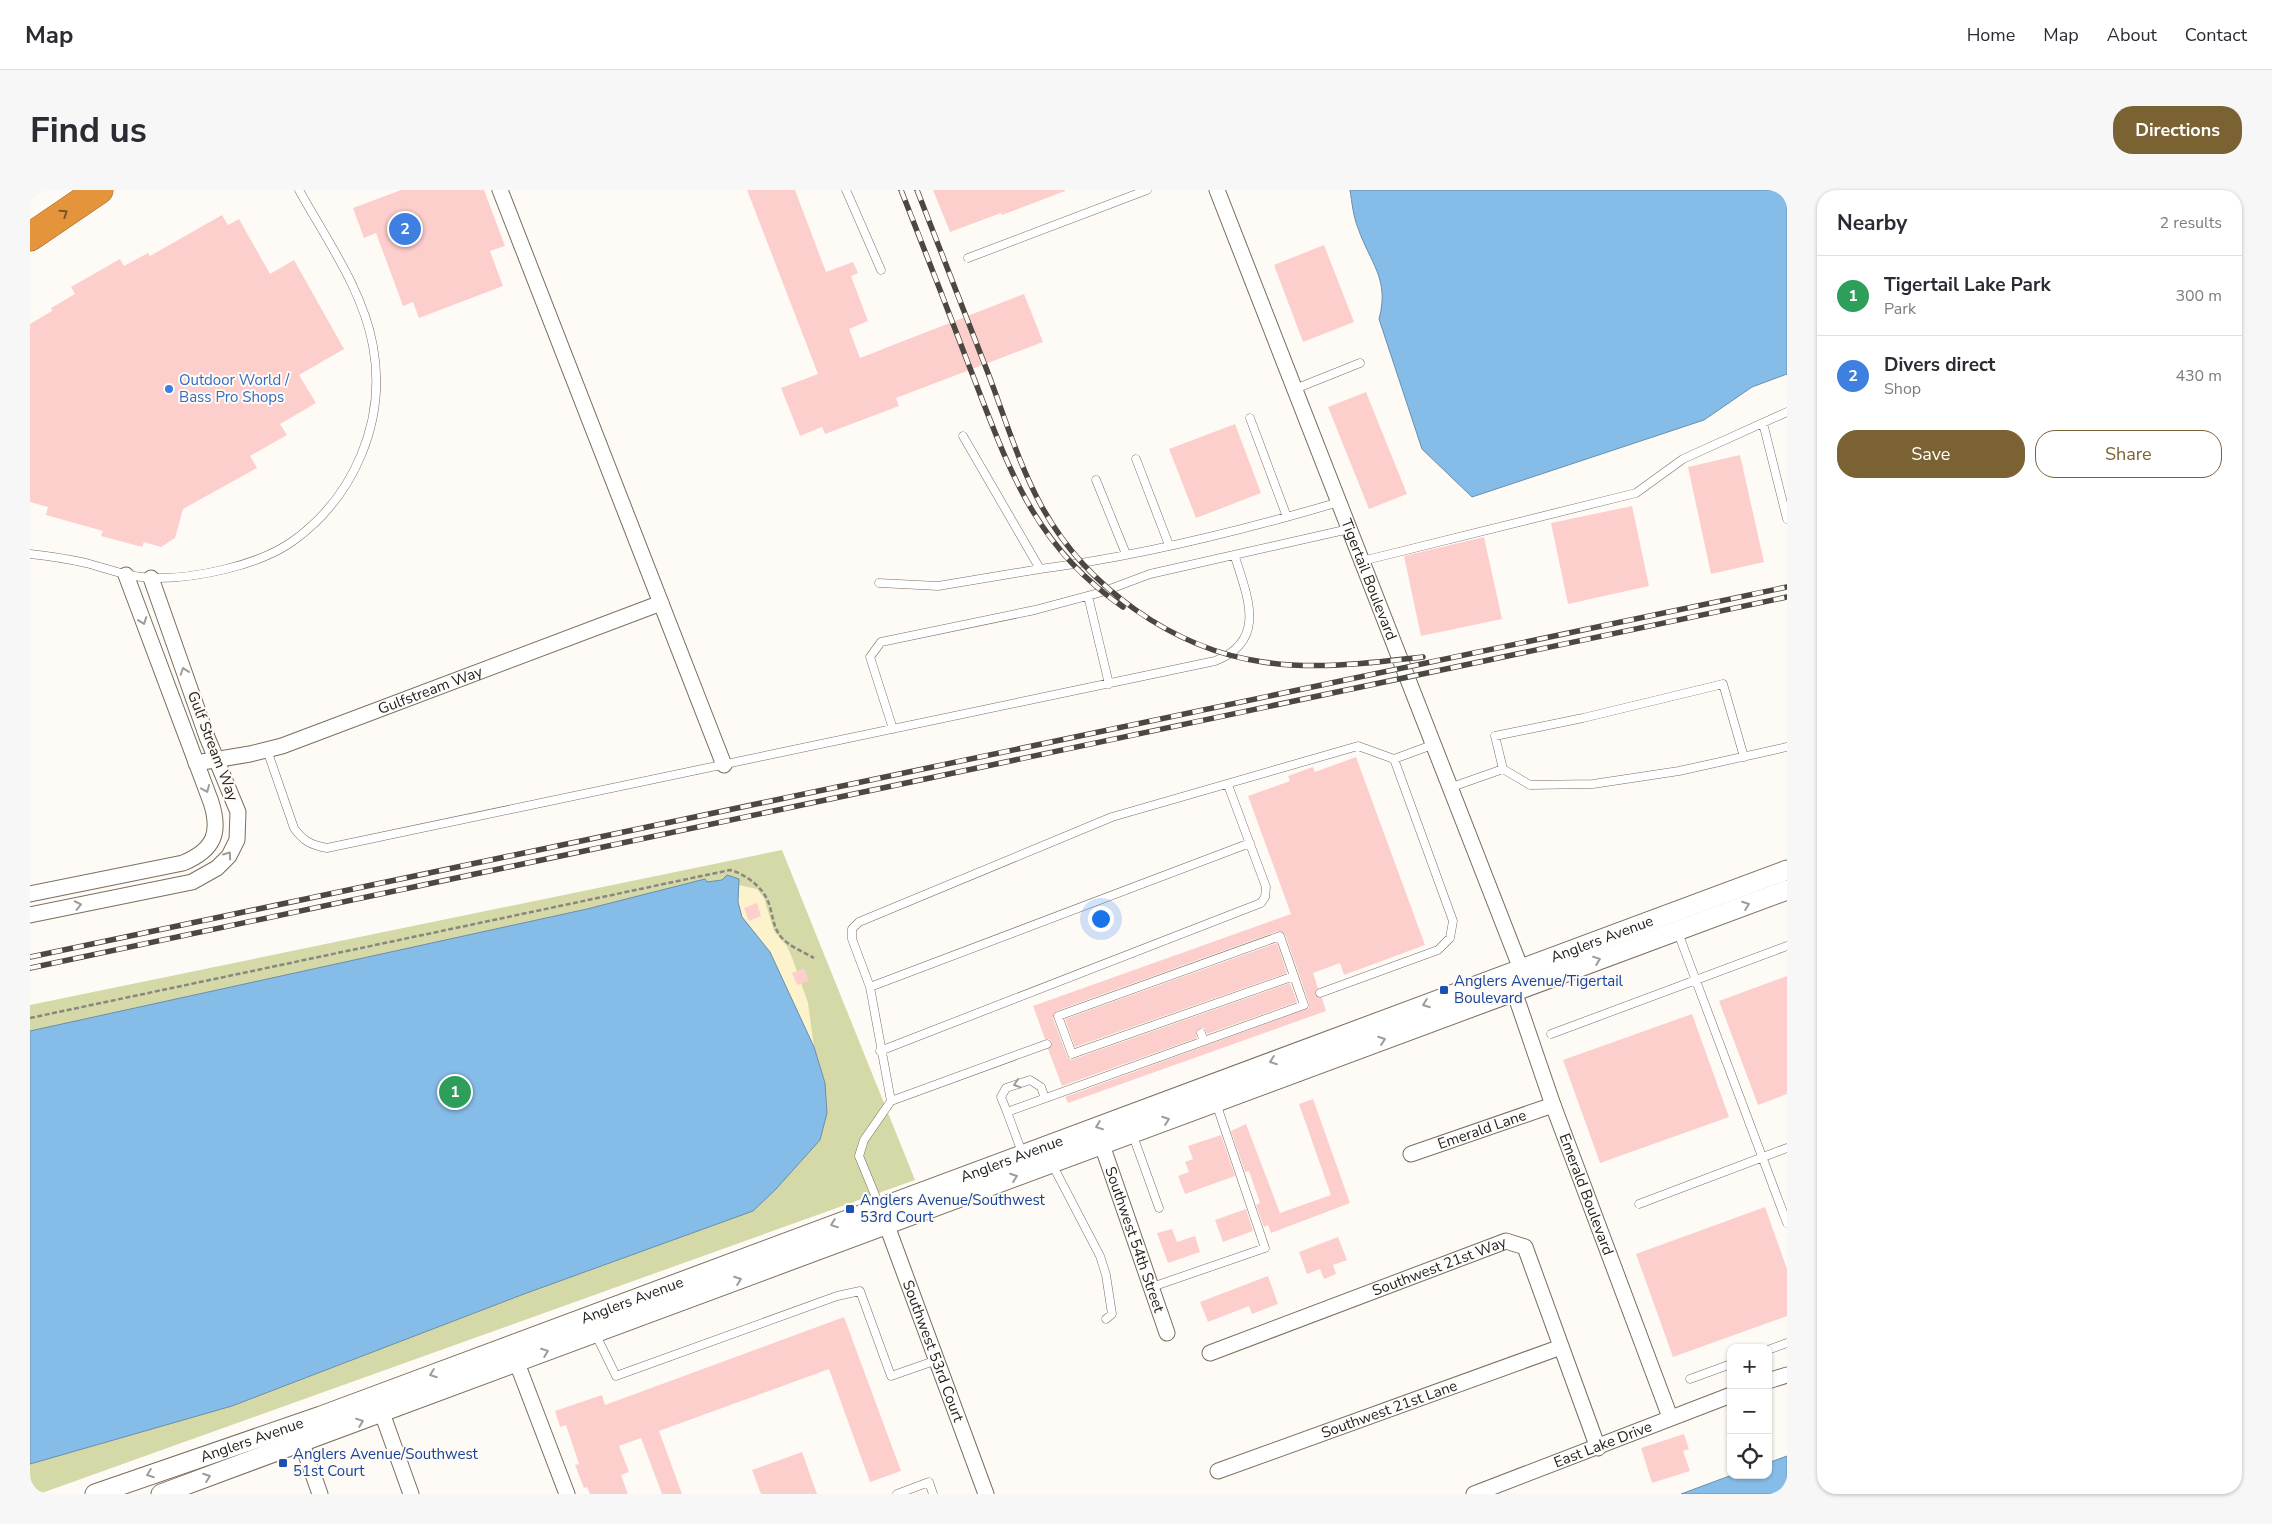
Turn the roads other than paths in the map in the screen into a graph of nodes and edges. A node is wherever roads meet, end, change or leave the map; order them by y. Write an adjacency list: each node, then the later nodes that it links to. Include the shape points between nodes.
1 (99, 190): 7 (highway, one-way to 1)
2 (299, 190): 29 (lane, via 359,300 368,326 377,388 367,442 357,465 330,508 292,542 232,568)
3 (500, 190): 32 (street)
4 (846, 190): 9 (lane)
5 (1147, 190): 8 (lane)
6 (1217, 190): 11 (street, Tigertail Boulevard)
7 (30, 237)
8 (968, 258)
9 (881, 270)
10 (1360, 363): 11 (lane)
11 (1295, 389): 18 (street, Tigertail Boulevard)
12 (1787, 412): 14 (lane)
13 (1250, 418): 19 (lane)
14 (1763, 423): 20 (lane); 26 (lane, via 1683,459 1636,493)
15 (963, 436): 27 (lane)
16 (1136, 459): 22 (lane)
17 (1096, 480): 24 (lane)
18 (1339, 502): 19 (lane); 21 (street, Tigertail Boulevard)
19 (1287, 517): 22 (lane)
20 (1787, 519)
21 (1349, 529): 25 (lane); 26 (street, Tigertail Boulevard)
22 (1169, 545): 24 (lane)
23 (30, 554): 28 (lane)
24 (1126, 554): 27 (lane)
25 (1235, 557): 31 (lane, via 1150,574); 33 (lane, via 1251,616 1247,637 1230,656)
26 (1362, 561): 35 (street, Tigertail Boulevard)
27 (1040, 569): 30 (lane, via 938,586)
28 (126, 575): 29 (lane); 41 (street, Gulf Stream Way, one-way to 41)
29 (151, 578): 39 (street, Gulf Stream Way, one-way to 29)
30 (879, 583)
31 (1088, 596): 33 (lane); 34 (lane, via 881,642 870,657)
32 (661, 603): 37 (street, Gulfstream Way); 42 (street)
33 (1109, 684): 34 (lane)
34 (893, 730): 42 (lane)
35 (1432, 745): 40 (lane); 45 (street, Tigertail Boulevard)
36 (1787, 747): 38 (lane)
37 (267, 750): 39 (street, Gulfstream Way); 42 (lane, via 294,828 312,845 326,848)
38 (1744, 757): 43 (lane, via 1593,784 1530,785); 43 (lane, via 1723,684 1495,736)
39 (216, 759): 41 (street, Gulfstream Way); 49 (street, Gulf Stream Way, one-way to 39, via 192,882 217,868 230,856 237,840 238,812)
40 (1394, 759): 44 (lane, via 1358,746); 57 (lane, via 1453,921 1450,938 1438,950)
41 (196, 763): 49 (street, Gulf Stream Way, one-way to 49, via 216,816 211,845 200,856)
42 (724, 765)
43 (1503, 769): 45 (lane)
44 (1228, 785): 46 (lane); 55 (lane, via 1112,817 859,922 852,929 852,939)
45 (1449, 788): 52 (street, Tigertail Boulevard)
46 (1250, 843): 55 (lane); 60 (lane, via 1266,887 1266,897 1261,904)
47 (1787, 870): 52 (street, Anglers Avenue)
48 (1787, 890): 50 (street, Anglers Avenue, one-way to 48)
49 (33, 902)
50 (1677, 930): 54 (lane); 56 (street, Anglers Avenue, one-way to 50)
51 (1787, 946): 54 (lane)
52 (1521, 969): 56 (street); 70 (street, Anglers Avenue, one-way to 70)
53 (1294, 976): 53 (lane, via 1280,936 1058,1016 1072,1054); 61 (lane, via 1304,1005 1203,1037)
54 (1696, 981): 58 (lane); 71 (lane)
55 (870, 987): 60 (lane)
56 (1514, 991): 63 (street, Anglers Avenue, one-way to 56); 64 (street, Emerald Boulevard)
57 (1320, 993)
58 (1551, 1034)
59 (1046, 1044): 62 (lane)
60 (880, 1051): 62 (lane)
61 (1045, 1098): 65 (lane); 65 (lane, one-way to 65, via 1041,1087 1030,1080 1006,1088 1001,1098)
62 (891, 1101): 74 (lane, via 864,1140 859,1156)
63 (1216, 1102): 66 (street, Anglers Avenue, one-way to 63); 78 (lane, via 1266,1248)
64 (1553, 1105): 69 (street, Emerald Lane); 94 (street, Emerald Boulevard)
65 (1007, 1112): 70 (lane)
66 (1132, 1133): 67 (street, Anglers Avenue); 75 (lane)
67 (1102, 1145): 72 (street, Anglers Avenue); 78 (street, Southwest 54th Street)
68 (1787, 1148): 71 (lane)
69 (1412, 1154)
70 (1022, 1155): 74 (street, Anglers Avenue)
71 (1762, 1156): 73 (lane); 76 (lane)
72 (1052, 1164): 77 (street, Anglers Avenue, one-way to 72); 79 (lane, via 1100,1256 1112,1314)
73 (1639, 1204)
74 (880, 1207): 77 (street, Southwest 53rd Court); 95 (street, Anglers Avenue, one-way to 95)
75 (1158, 1208)
76 (1787, 1223)
77 (887, 1225): 80 (street, Anglers Avenue, one-way to 77); 86 (street, Southwest 53rd Court)
78 (1152, 1288): 81 (street, Southwest 54th Street)
79 (1106, 1319)
80 (595, 1333): 86 (lane, via 616,1376 837,1296 860,1291 891,1376); 87 (street, Anglers Avenue, one-way to 80)
81 (1166, 1334)
82 (1787, 1343): 84 (lane)
83 (1560, 1347): 85 (street, Southwest 21st Way, via 1525,1247 1506,1242); 97 (street, Southwest 21st Way); 98 (street, Southwest 21st Lane)
84 (1772, 1349)
85 (1210, 1353)
86 (937, 1360): 106 (street, Southwest 53rd Court)
87 (517, 1363): 93 (street, Anglers Avenue); 103 (street)
88 (1727, 1365): 90 (lane)
89 (1787, 1375): 91 (street)
90 (1690, 1379)
91 (1772, 1381)
92 (1727, 1396): 94 (street, East Lake Drive)
93 (382, 1413): 96 (street, Anglers Avenue, one-way to 93); 102 (street)
94 (1670, 1417): 97 (street, East Lake Drive)
95 (295, 1425): 96 (street); 99 (street, Anglers Avenue, one-way to 99)
96 (302, 1443): 100 (street, Anglers Avenue, one-way to 96); 101 (street)
97 (1598, 1448): 107 (street, East Lake Drive)
98 (1218, 1471)
99 (95, 1494)
100 (162, 1494)
101 (320, 1494)
102 (411, 1494)
103 (566, 1494)
104 (897, 1494): 105 (lane, via 929,1482)
105 (933, 1494)
106 (986, 1494)
107 (1474, 1494)

